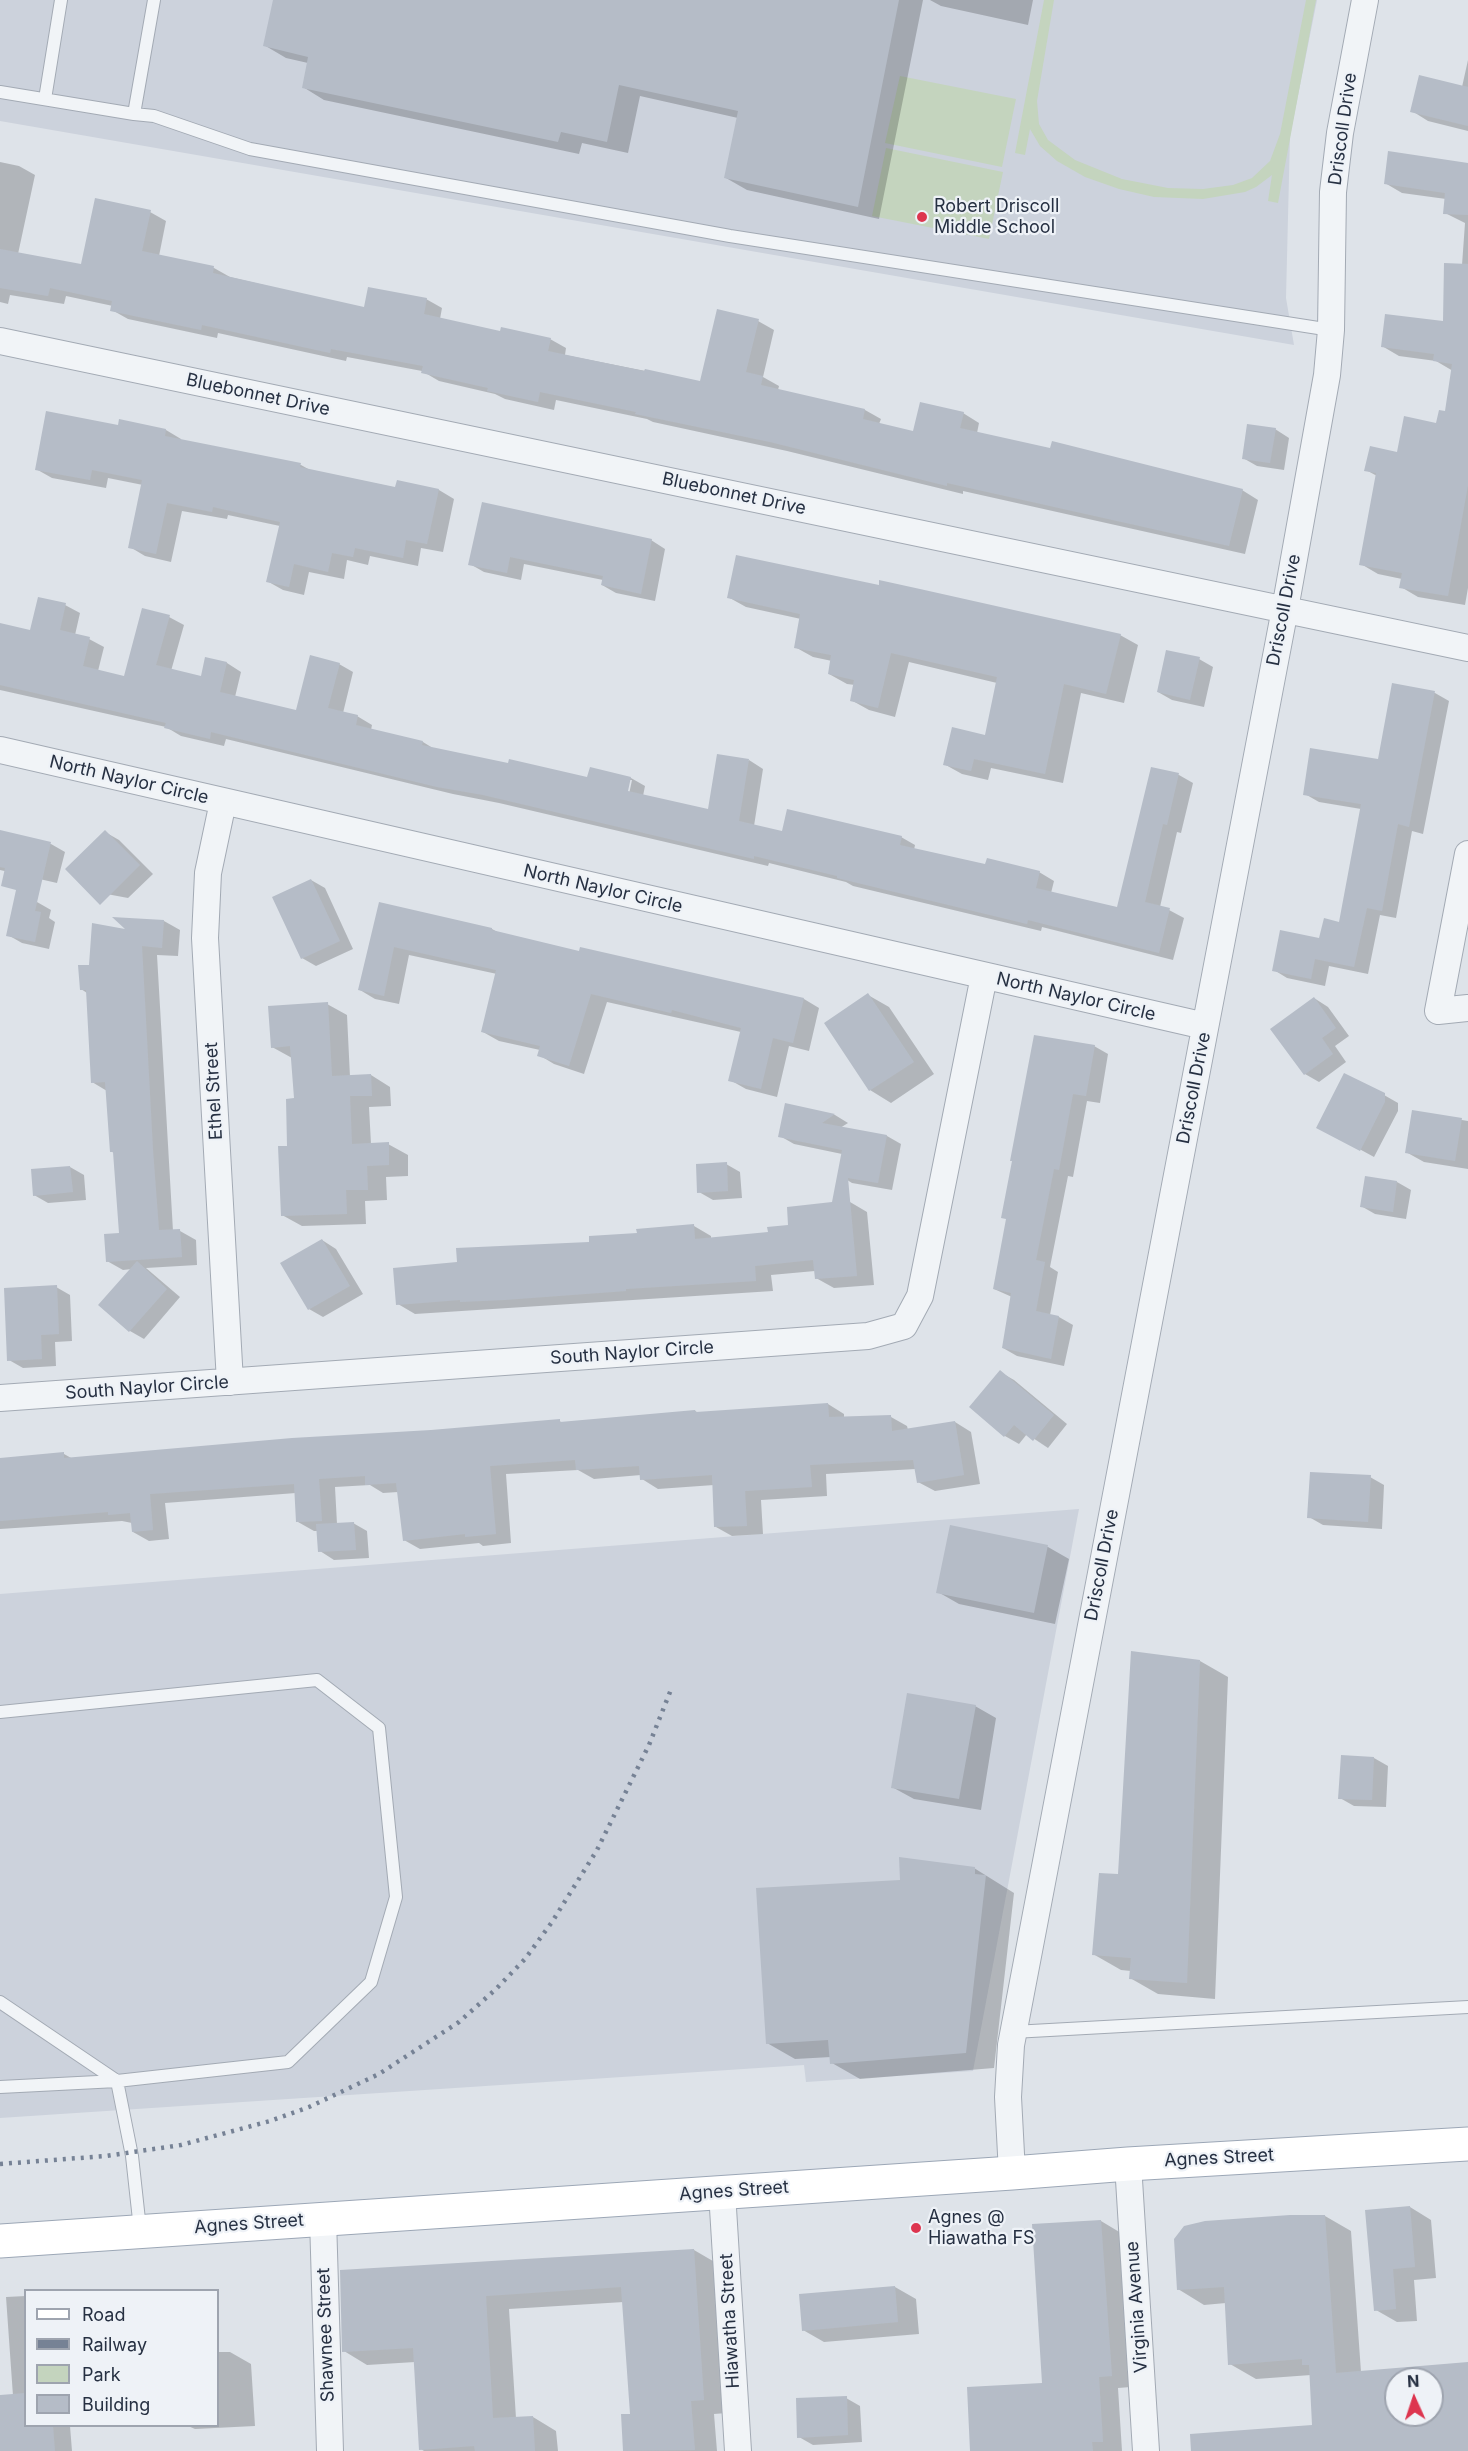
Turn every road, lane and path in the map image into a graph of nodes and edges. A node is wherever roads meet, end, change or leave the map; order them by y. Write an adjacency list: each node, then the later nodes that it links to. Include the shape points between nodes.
1 (61, 0): 5 (lane)
2 (154, 0): 6 (lane)
3 (1365, 0): 7 (street, Driscoll Drive, via 1333,192)
4 (0, 92): 5 (lane)
5 (45, 99): 6 (lane)
6 (134, 114): 7 (lane, via 154,116 250,149 729,236)
7 (1331, 330): 9 (street, Driscoll Drive, via 1327,375)
8 (0, 341): 9 (street, Bluebonnet Drive)
9 (1285, 609): 10 (street, Bluebonnet Drive); 16 (street, Driscoll Drive)
10 (1468, 648)
11 (0, 750): 12 (street, North Naylor Circle)
12 (223, 802): 14 (street, North Naylor Circle); 17 (street, Ethel Street, via 208,873 205,938)
13 (1468, 854): 15 (street, via 1438,1011)
14 (984, 976): 16 (street, North Naylor Circle); 17 (street, South Naylor Circle, via 920,1296 904,1326 868,1336)
15 (1468, 1008)
16 (1206, 1026): 22 (street, Driscoll Drive)
17 (230, 1382): 18 (street, South Naylor Circle)
18 (0, 1398)
19 (0, 1712): 23 (lane, via 317,1680 379,1728 396,1897 371,1982 288,2062)
20 (0, 2002): 23 (lane)
21 (1468, 2007): 22 (lane)
22 (1013, 2032): 27 (street, Driscoll Drive, via 1008,2097)
23 (117, 2081): 24 (lane); 30 (lane, via 132,2156)
24 (0, 2087)
25 (1468, 2144): 26 (main road, Agnes Street)
26 (1128, 2164): 27 (main road, Agnes Street); 34 (street, Virginia Avenue)
27 (1012, 2173): 28 (main road, Agnes Street)
28 (722, 2192): 29 (main road, Agnes Street); 33 (street, Hiawatha Street)
29 (323, 2219): 30 (main road, Agnes Street); 32 (street, Shawnee Street)
30 (140, 2231): 31 (main road, Agnes Street)
31 (0, 2241)
32 (330, 2451)
33 (738, 2451)
34 (1146, 2451)

